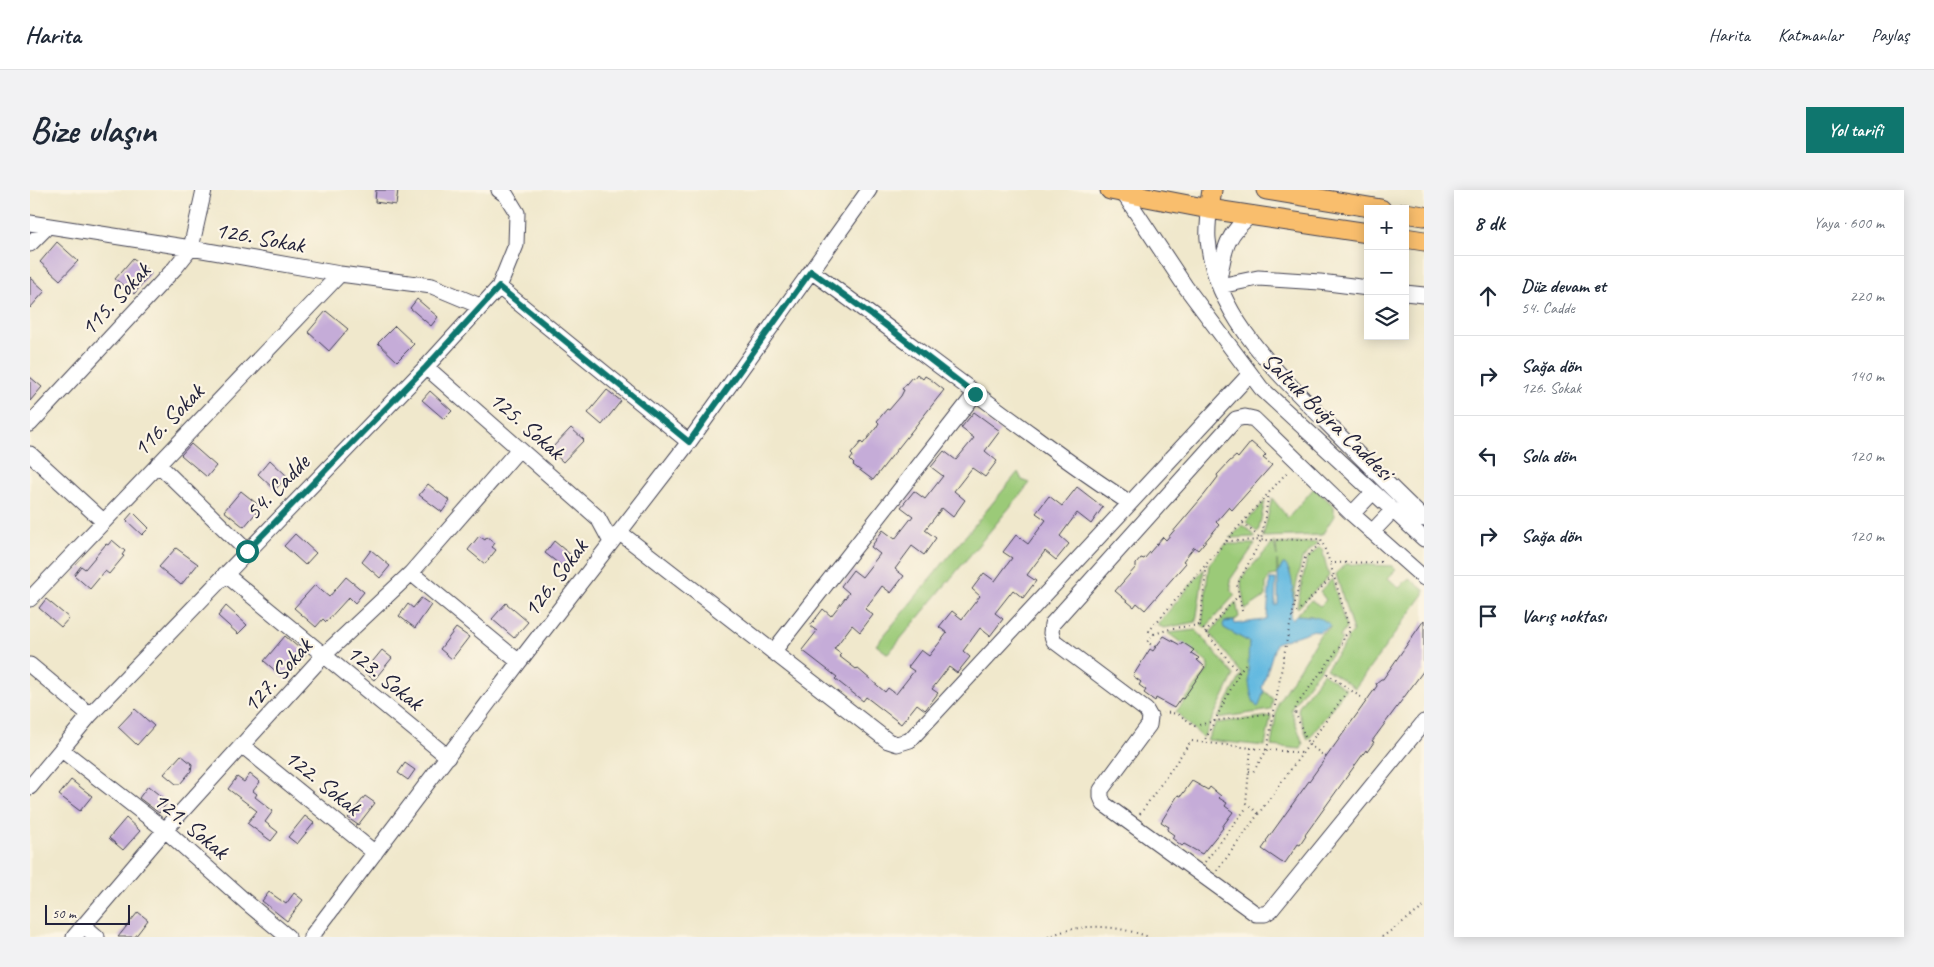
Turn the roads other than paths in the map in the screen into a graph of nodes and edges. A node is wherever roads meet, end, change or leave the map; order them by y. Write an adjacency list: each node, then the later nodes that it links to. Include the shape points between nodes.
1 (204, 190): 18 (street, 115. Sokak)
2 (499, 190): 22 (street, via 517,213 516,245)
3 (869, 190): 19 (street, 126. Sokak)
4 (1212, 190): 8 (main road)
5 (1266, 190): 7 (main road)
6 (1119, 191): 8 (main road); 28 (street, Saltuk Buğra Caddesi)
7 (1364, 206)
8 (1209, 209): 9 (main road); 21 (street, Saltuk Buğra Caddesi, via 1209,244)
9 (1253, 214): 14 (main road); 21 (street, via 1226,243)
10 (1409, 214): 11 (main road)
11 (1424, 216)
12 (30, 223): 13 (street, 126. Sokak)
13 (47, 227): 17 (street); 18 (street, 126. Sokak)
14 (1364, 232)
15 (1409, 239): 16 (main road)
16 (1424, 241)
17 (30, 244)
18 (191, 248): 20 (street, 126. Sokak); 30 (street, 115. Sokak)
19 (811, 271): 29 (street); 31 (street, 126. Sokak)
20 (340, 274): 26 (street, 126. Sokak, via 432,286); 34 (street, 116. Sokak)
21 (1219, 284): 23 (street, via 1258,278); 40 (street, Saltuk Buğra Caddesi, via 1244,330 1283,378)
22 (499, 287): 26 (street, 54. Cadde); 31 (street)
23 (1364, 288)
24 (1409, 293): 25 (street)
25 (1424, 295)
26 (480, 306): 27 (street, 54. Cadde)
27 (426, 367): 32 (street, 125. Sokak); 45 (street, 54. Cadde)
28 (1250, 374): 35 (street, Saltuk Buğra Caddesi); 36 (street)
29 (975, 394): 36 (street); 50 (street)
30 (30, 424)
31 (689, 442): 42 (street, 126. Sokak)
32 (519, 449): 39 (street, 125. Sokak); 46 (street, 127. Sokak)
33 (30, 454): 41 (street)
34 (158, 464): 41 (street, 116. Sokak); 45 (street)
35 (1373, 492): 37 (street, Saltuk Buğra Caddesi); 38 (street)
36 (1130, 503): 50 (street, via 910,740 897,744 888,741)
37 (1393, 510): 43 (street); 44 (street, Saltuk Buğra Caddesi)
38 (1352, 514): 43 (street); 55 (street, via 1254,419 1236,419 1052,624 1054,641 1149,715 1149,725 1101,790 1100,797 1104,804 1132,825 1252,912 1261,915 1271,910)
39 (598, 518): 42 (street, 125. Sokak); 42 (street)
40 (1424, 519)
41 (103, 521): 49 (street, 116. Sokak)
42 (619, 532): 50 (street); 52 (street, 126. Sokak)
43 (1372, 532): 48 (street)
44 (1424, 539)
45 (247, 551): 47 (street, 54. Cadde)
46 (411, 573): 51 (street, 127. Sokak); 52 (street)
47 (225, 574): 51 (street, 123. Sokak); 54 (street, 54. Cadde)
48 (1424, 578)
49 (30, 599)
50 (773, 652)
51 (323, 656): 56 (street, 127. Sokak); 58 (street, 123. Sokak)
52 (519, 662): 58 (street, 126. Sokak)
53 (30, 665): 54 (street)
54 (90, 715): 57 (street, 54. Cadde)
55 (1424, 722)
56 (243, 746): 60 (street, 127. Sokak); 61 (street, 122. Sokak)
57 (62, 750): 59 (street, 54. Cadde); 60 (street, 121. Sokak)
58 (448, 757): 61 (street, 126. Sokak)
59 (30, 787)
60 (165, 830): 62 (street, 127. Sokak); 64 (street, 121. Sokak)
61 (375, 853): 65 (street, 126. Sokak)
62 (79, 931): 63 (street)
63 (97, 937)
64 (288, 937)
65 (311, 937)

